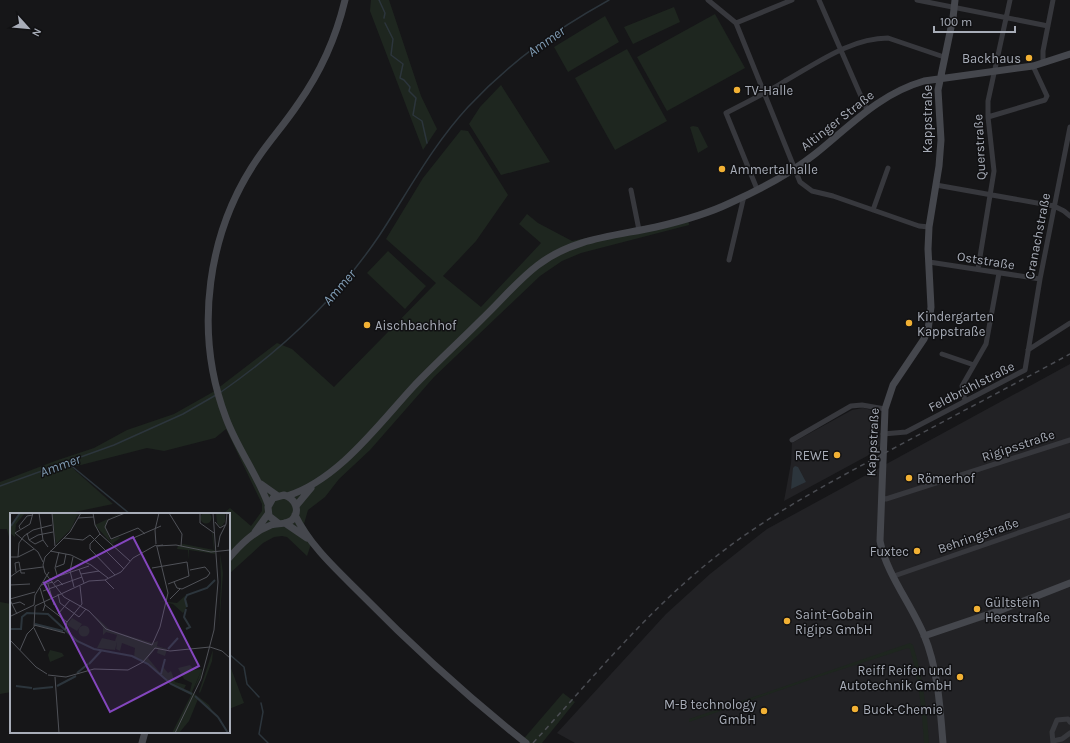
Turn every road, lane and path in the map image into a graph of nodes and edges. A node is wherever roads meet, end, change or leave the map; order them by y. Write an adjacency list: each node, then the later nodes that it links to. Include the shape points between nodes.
1 (345, 0): 49 (street, via 334,38 318,73 248,173 236,196 221,234 213,267 208,316 216,385 238,445)
2 (708, 0): 10 (street)
3 (792, 0): 10 (street)
4 (819, 0): 12 (street)
5 (917, 0): 8 (street)
6 (1010, 0): 9 (street, Querstraße)
7 (1053, 0): 11 (street)
8 (955, 4): 9 (street); 14 (street, Kappstraße)
9 (1007, 18): 11 (street); 17 (street, Querstraße)
10 (736, 23): 19 (street)
11 (1048, 26): 15 (street)
12 (840, 50): 14 (street, via 888,38); 19 (street); 20 (street)
13 (1070, 54): 15 (street, Altinger Straße)
14 (944, 57): 18 (street, Kappstraße)
15 (1043, 63): 16 (street, Altinger Straße)
16 (1033, 66): 17 (street, Altinger Straße); 21 (street, via 1046,96 1045,100)
17 (996, 71): 18 (street, Altinger Straße); 21 (street, Querstraße, via 988,101)
18 (939, 79): 20 (street, Altinger Straße, via 909,85); 25 (street, Kappstraße, via 941,140)
19 (764, 94): 23 (street); 26 (street, via 726,113)
20 (866, 110): 23 (street, Altinger Straße)
21 (988, 117): 28 (street, Querstraße, via 994,171)
22 (1070, 127): 30 (street, Cranachstraße)
23 (794, 168): 26 (street, Altinger Straße); 31 (street, via 800,182 812,191)
24 (888, 168): 31 (street)
25 (936, 185): 28 (street); 33 (street, Kappstraße)
26 (757, 189): 29 (street, Altinger Straße)
27 (631, 190): 34 (street)
28 (991, 194): 30 (street); 37 (street, Querstraße)
29 (744, 196): 34 (street, Altinger Straße, via 720,208); 35 (street)
30 (1054, 206): 32 (street); 39 (street, Cranachstraße)
31 (873, 210): 33 (street, via 919,226)
32 (1070, 216)
33 (929, 226): 36 (street, Kappstraße)
34 (639, 230): 50 (street, Altinger Straße, via 574,245 540,264 425,374 346,458)
35 (729, 260)
36 (929, 262): 37 (street, Oststraße); 45 (street, Kappstraße, via 931,307 928,330 893,385)
37 (978, 269): 38 (street, Oststraße)
38 (999, 273): 39 (street, Oststraße); 43 (street, via 986,344)
39 (1040, 279): 41 (street, Cranachstraße)
40 (1070, 323): 41 (street)
41 (1028, 350): 44 (street, Feldbrühlstraße, via 1024,371)
42 (942, 354): 43 (street)
43 (974, 366): 44 (street, via 962,386)
44 (966, 401): 46 (street, Feldbrühlstraße, via 906,432)
45 (885, 409): 46 (street, Kappstraße); 47 (street, via 851,406)
46 (883, 434): 53 (street, Kappstraße)
47 (792, 440)
48 (1070, 440): 53 (street, Rigipsstraße, via 886,499)
49 (260, 482): 51 (street); 54 (street)
50 (312, 486): 52 (street); 55 (street)
51 (278, 496): 52 (street); 54 (street)
52 (287, 496): 55 (street)
53 (882, 498): 63 (street, Kappstraße, via 880,541 883,554)
54 (268, 504): 56 (street)
55 (296, 506): 57 (street)
56 (268, 514): 59 (street, via 272,520); 60 (street)
57 (295, 515): 59 (street, via 292,520); 61 (street)
58 (1070, 515): 63 (street, Behringstraße)
59 (282, 523): 60 (street); 61 (street)
60 (255, 533): 62 (street)
61 (309, 540): 71 (street, via 407,639)
62 (230, 557)
63 (894, 576): 65 (street, Kappstraße)
64 (1070, 583): 65 (street)
65 (924, 636): 72 (street, Kappstraße, via 935,673)
66 (1070, 722): 69 (street, via 1062,718 1057,720 1052,732)
67 (146, 733): 70 (street)
68 (1070, 733): 69 (street)
69 (1053, 742)
70 (142, 743)
71 (526, 743)
72 (943, 743)

